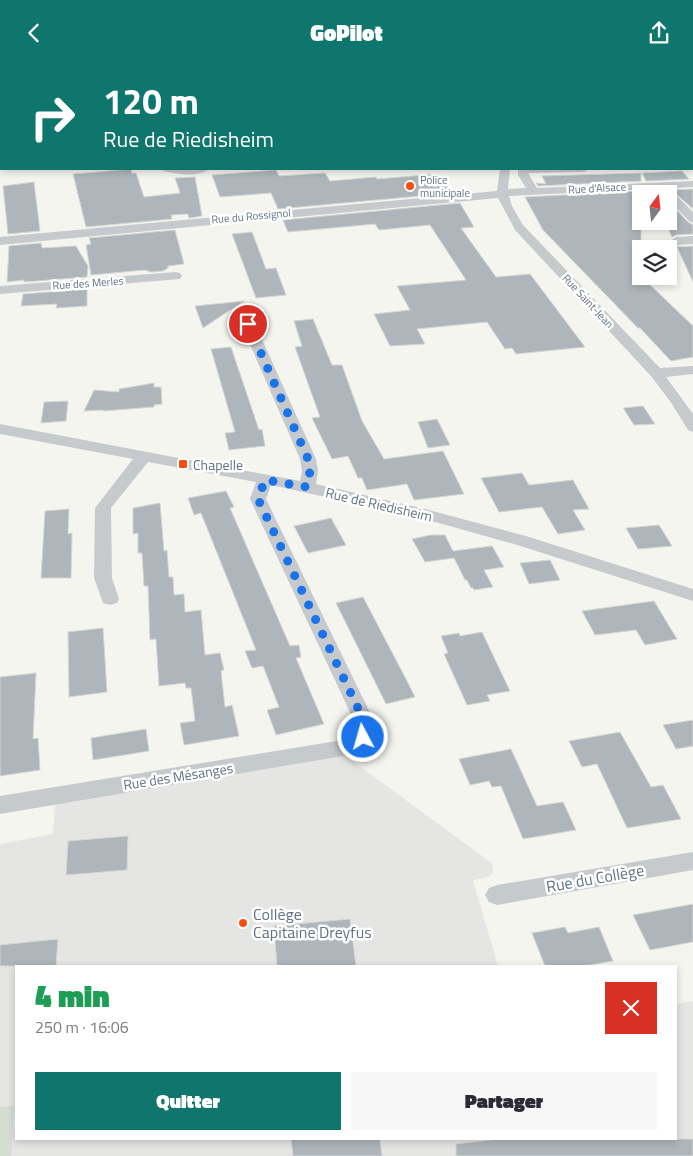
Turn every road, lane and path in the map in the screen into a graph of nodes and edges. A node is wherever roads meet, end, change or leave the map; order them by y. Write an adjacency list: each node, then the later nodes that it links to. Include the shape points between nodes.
1 (175, 170): 2 (street)
2 (194, 170)
3 (505, 170): 9 (street)
4 (523, 170): 7 (street)
5 (693, 184): 6 (street, Rue d'Alsace)
6 (678, 188)
7 (532, 191): 8 (street, Rue d'Alsace); 9 (street, Rue d'Alsace)
8 (632, 191)
9 (501, 193): 13 (street, Rue du Rossignol); 19 (street, Rue Saint-Jean, via 519,227)
10 (678, 203): 11 (street)
11 (693, 219)
12 (693, 240): 14 (street)
13 (0, 241)
14 (677, 241)
15 (176, 276): 16 (street, Rue des Merles)
16 (0, 290)
17 (248, 324): 24 (street, via 308,459)
18 (693, 370): 19 (street)
19 (656, 373): 20 (street, Rue Saint-Jean)
20 (693, 427)
21 (0, 429): 22 (street, Rue de Riedisheim)
22 (143, 457): 23 (street, Rue de Riedisheim); 26 (street, via 102,509 103,578)
23 (265, 480): 24 (street, Rue de Riedisheim); 27 (street, Rue des Mésanges, via 258,499 366,725 363,737 355,746)
24 (307, 487): 25 (street, Rue de Riedisheim, via 520,540)
25 (693, 595)
26 (110, 599)
27 (0, 805)
28 (693, 861): 29 (street, Rue du Collège)
29 (497, 895)

